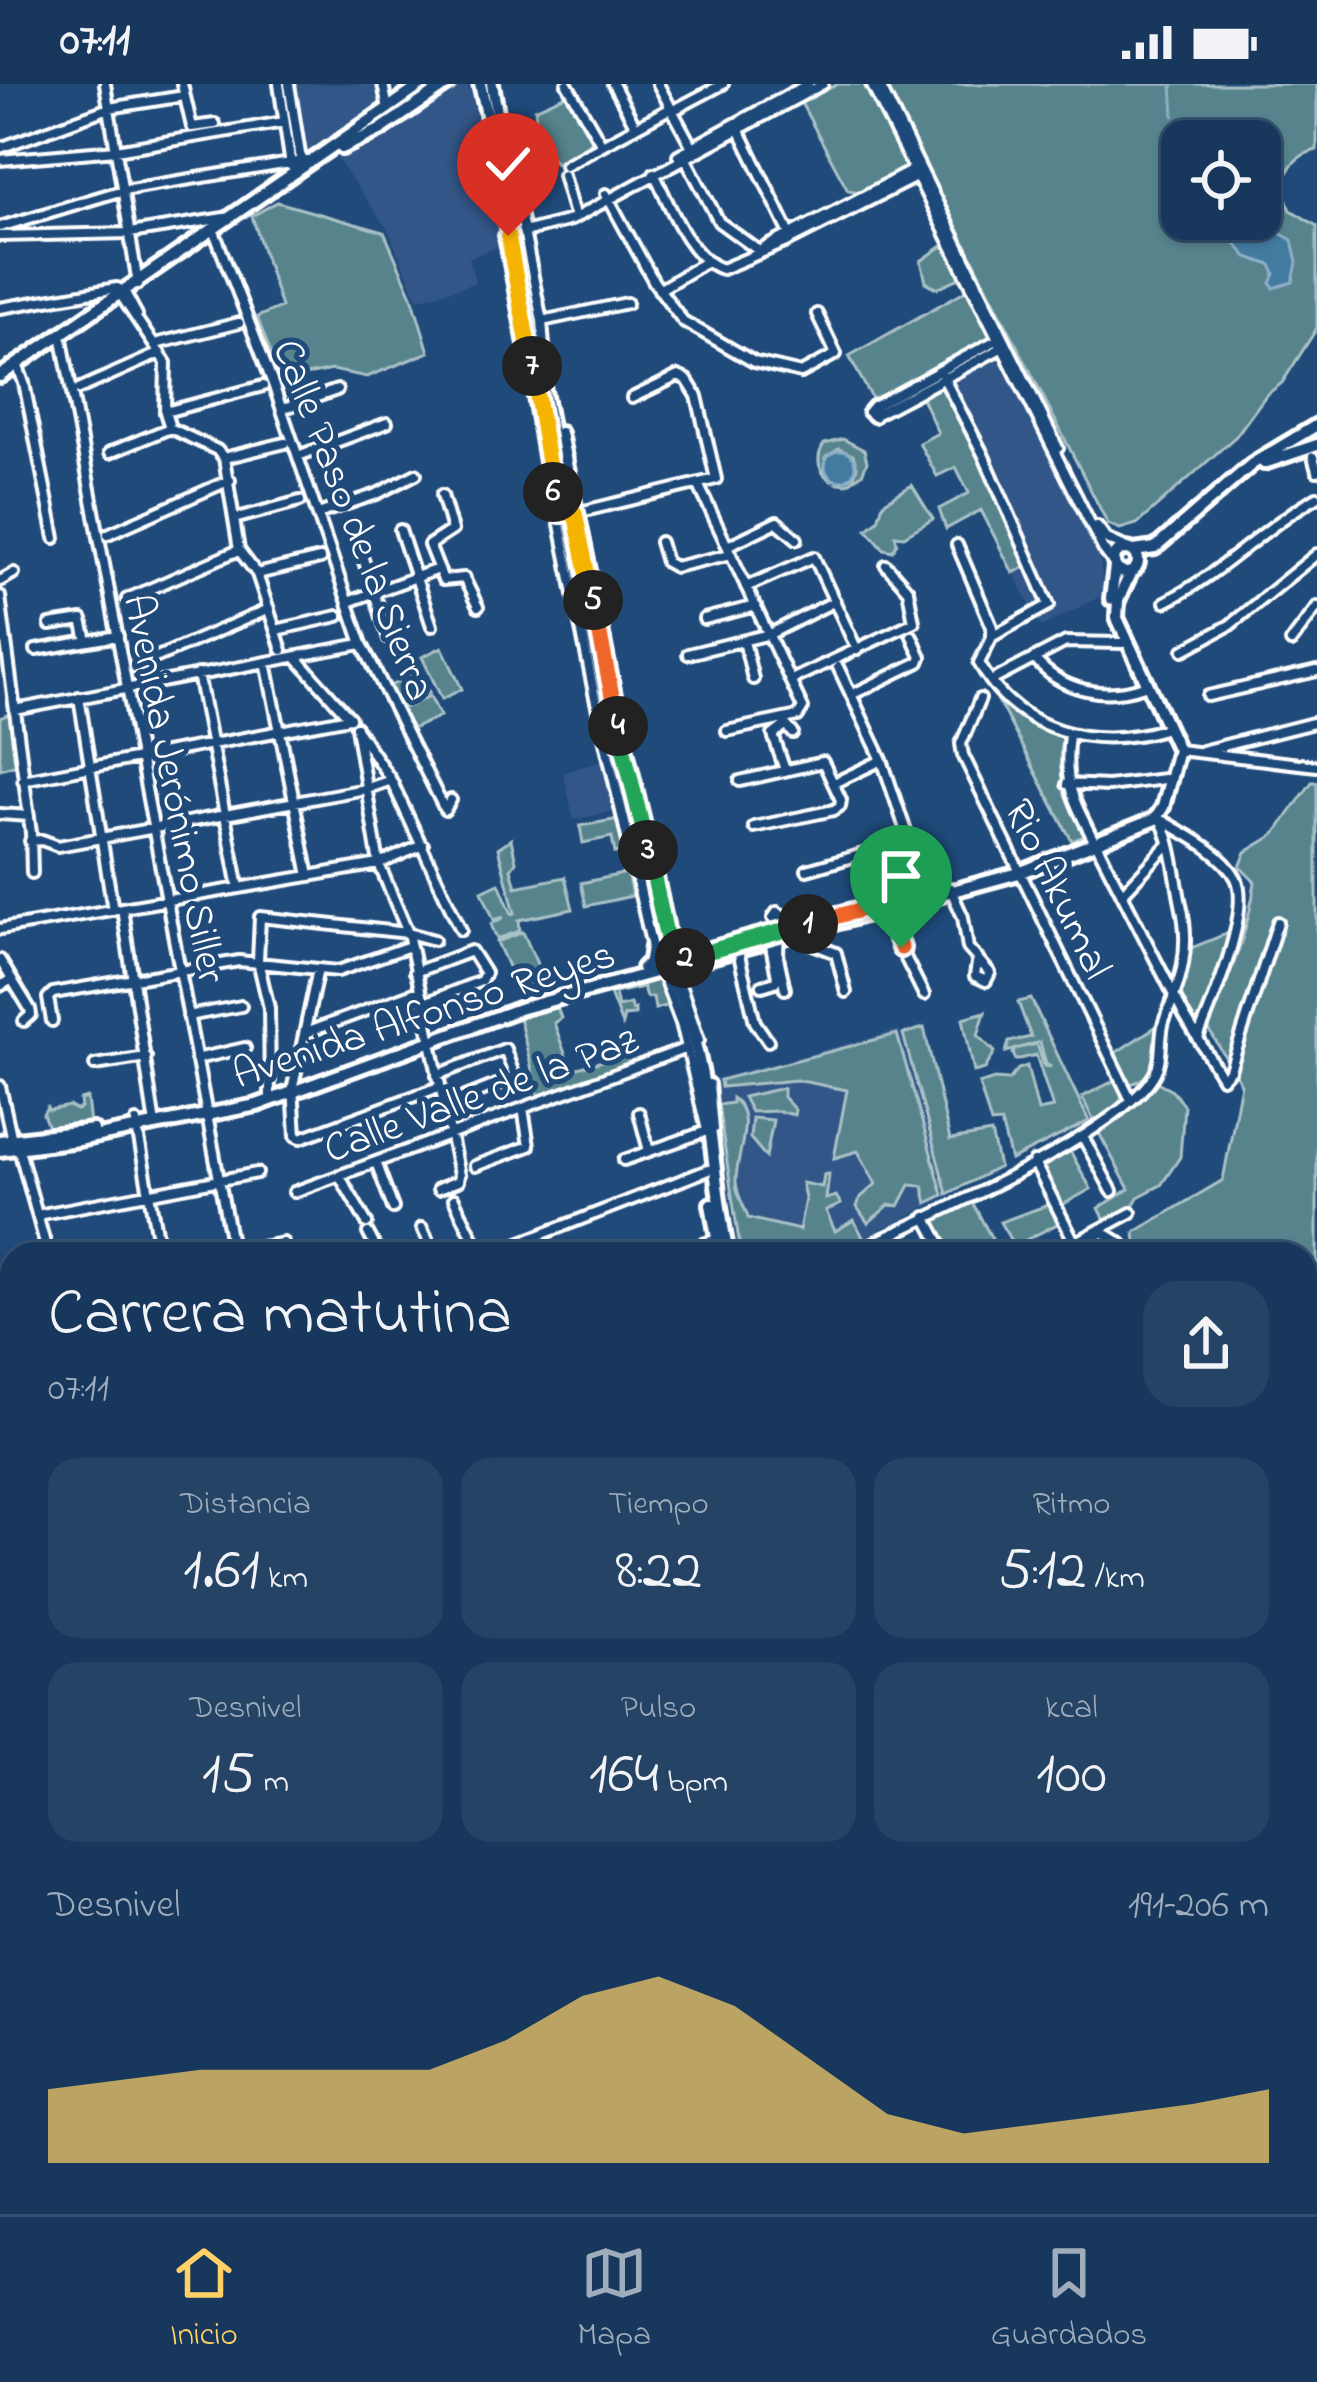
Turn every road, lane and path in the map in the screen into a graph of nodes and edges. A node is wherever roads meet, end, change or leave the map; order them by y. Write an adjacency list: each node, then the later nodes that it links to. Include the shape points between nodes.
1 (105, 84): 18 (street)
2 (182, 84): 16 (street)
3 (283, 84): 21 (street); 32 (street)
4 (383, 84): 19 (street)
5 (446, 84): 28 (main road)
6 (476, 84): 17 (main road)
7 (581, 84): 14 (street)
8 (614, 84): 23 (street)
9 (658, 84): 20 (street)
10 (723, 84): 20 (street)
11 (808, 84): 24 (street)
12 (821, 84): 24 (street)
13 (875, 84): 33 (street)
14 (569, 87): 25 (street)
15 (420, 90): 19 (main road); 28 (main road)
16 (184, 96): 18 (street); 22 (street, via 192,127)
17 (491, 98): 37 (main road)
18 (109, 108): 27 (street); 29 (street)
19 (388, 109): 32 (main road)
20 (672, 110): 23 (street); 26 (street)
21 (284, 122): 29 (street); 32 (street)
22 (214, 124)
23 (636, 127): 25 (street)
24 (735, 130): 26 (street); 30 (street); 42 (street)
25 (602, 145): 38 (street, via 564,170)
26 (692, 147): 36 (street)
27 (0, 148)
28 (342, 148): 44 (main road)
29 (116, 150): 31 (street); 35 (street)
30 (685, 157): 34 (street); 47 (street, via 719,222)
31 (0, 160)
32 (298, 161): 35 (street); 39 (main road)
33 (917, 172): 42 (street); 47 (street); 58 (street)
34 (654, 173): 36 (street); 48 (street)
35 (123, 190): 41 (street); 43 (street)
36 (607, 196): 38 (street); 40 (street, via 568,221); 50 (street)
37 (512, 210): 40 (street); 45 (street)
38 (574, 215): 40 (street)
39 (231, 217): 43 (street); 49 (main road)
40 (524, 230): 45 (street); 46 (street)
41 (0, 232): 43 (street)
42 (789, 232): 47 (street)
43 (130, 233): 49 (street)
44 (214, 234): 49 (main road); 70 (street, Calle Paso de la Sierra)
45 (508, 234): 46 (street)
46 (520, 249): 55 (street); 60 (main road); 63 (main road); 68 (street)
47 (761, 250): 48 (street, via 722,269)
48 (709, 263): 50 (street)
49 (138, 284): 51 (main road)
50 (659, 290): 54 (street, via 706,337 790,374 836,354)
51 (123, 294): 53 (street, via 115,288); 57 (main road); 59 (street)
52 (627, 303): 55 (street)
53 (0, 308)
54 (818, 314)
55 (542, 322): 60 (street)
56 (239, 323): 59 (street)
57 (62, 336): 61 (main road); 132 (street, Avenida Jerónimo Siller)
58 (1003, 342): 62 (street); 101 (street, via 1099,530); 105 (street)
59 (158, 349): 66 (street); 72 (street, via 168,373)
60 (545, 359): 90 (main road)
61 (18, 366): 64 (main road); 94 (street)
62 (942, 374): 71 (street); 135 (street, via 1049,605)
63 (542, 376): 68 (main road); 90 (main road)
64 (0, 379)
65 (263, 386): 72 (street)
66 (79, 389)
67 (338, 390): 70 (street)
68 (533, 391): 88 (street)
69 (632, 398): 84 (street, via 678,376 691,383 717,475)
70 (282, 409): 79 (street, Calle Paso de la Sierra)
71 (877, 410)
72 (166, 412): 75 (street)
73 (387, 423): 79 (street)
74 (1317, 425): 101 (main road, via 1252,464 1155,548)
75 (170, 428): 78 (street); 80 (street)
76 (285, 443): 80 (street)
77 (1315, 451): 81 (street); 107 (main road, via 1263,464)
78 (109, 453)
79 (298, 456): 89 (street, Calle Paso de la Sierra)
80 (224, 458): 83 (street)
81 (1317, 471)
82 (416, 474): 89 (street)
83 (230, 480): 91 (street); 93 (street)
84 (699, 486): 90 (street); 100 (street)
85 (442, 495): 106 (street, via 452,527 429,543)
86 (1317, 496): 120 (street)
87 (299, 501): 91 (street)
88 (555, 506): 90 (main road); 116 (street)
89 (318, 514): 118 (street, Calle Paso de la Sierra)
90 (572, 514): 111 (main road); 193 (main road)
91 (234, 519): 99 (street)
92 (400, 530): 110 (street)
93 (108, 534)
94 (55, 538)
95 (797, 539): 100 (street, via 777,523)
96 (660, 542): 100 (street, via 675,567)
97 (359, 545): 114 (street)
98 (957, 545): 135 (street)
99 (239, 550): 109 (street); 117 (street)
100 (729, 550): 113 (street)
101 (1131, 550): 105 (main road, via 1120,550); 107 (main road)
102 (1317, 554): 145 (street, via 1230,625)
103 (320, 559): 109 (street)
104 (886, 565): 144 (street, via 908,590 914,622)
105 (1112, 565): 107 (main road); 140 (main road, via 1109,608)
106 (438, 569): 110 (street); 122 (street, via 446,581 464,578)
107 (1134, 570): 177 (main road, via 1117,618)
108 (14, 573): 112 (street)
109 (257, 574): 124 (street)
110 (414, 577): 114 (street); 128 (street)
111 (580, 578): 116 (main road); 129 (main road)
112 (0, 581)
113 (746, 587): 119 (street, via 811,556); 121 (street)
114 (374, 592): 118 (street); 136 (street)
115 (0, 596): 134 (street)
116 (574, 596): 129 (street)
117 (127, 599)
118 (348, 602): 141 (street, Calle Paso de la Sierra)
119 (835, 602): 131 (street); 144 (street)
120 (1165, 602)
121 (756, 606): 126 (street); 131 (street)
122 (478, 607)
123 (1317, 607): 139 (street)
124 (269, 609): 130 (street); 152 (street)
125 (338, 616): 130 (street)
126 (704, 619)
127 (50, 625): 137 (street, via 82,620)
128 (432, 626)
129 (586, 629): 150 (main road); 162 (street)
130 (276, 630): 143 (street)
131 (770, 634): 138 (street); 156 (street)
132 (118, 635): 137 (street); 160 (street, Avenida Jerónimo Siller)
133 (912, 636): 163 (street, via 919,662)
134 (3, 637): 158 (street)
135 (992, 637): 157 (street, via 979,659)
136 (389, 640)
137 (87, 641): 142 (street)
138 (744, 641): 146 (street); 155 (street)
139 (1291, 642)
140 (1123, 643): 148 (street, via 1072,641); 159 (main road)
141 (362, 644): 147 (street); 191 (street, Calle Paso de la Sierra, via 443,808)
142 (36, 650)
143 (282, 650)
144 (857, 650): 156 (street)
145 (1184, 650)
146 (688, 654)
147 (295, 656): 149 (street); 168 (street)
148 (1034, 658): 157 (street); 159 (street, via 1058,680 1088,691)
149 (266, 662): 154 (street); 173 (street)
150 (598, 666): 162 (main road); 193 (main road)
151 (838, 667): 163 (street)
152 (134, 668)
153 (1317, 671): 164 (street)
154 (198, 674): 160 (street); 176 (street)
155 (752, 679)
156 (791, 680): 172 (street, via 801,715)
157 (991, 681): 175 (street, via 1024,714)
158 (11, 685): 161 (street); 167 (street)
159 (1144, 686): 171 (main road)
160 (128, 688): 165 (street); 179 (street, Avenida Jerónimo Siller)
161 (0, 692)
162 (594, 693): 200 (street)
163 (851, 695): 180 (street)
164 (1208, 696)
165 (79, 697): 167 (street); 182 (street)
166 (980, 699): 208 (street, Rio Akumal, via 961,750)
167 (15, 710): 185 (street)
168 (350, 718): 170 (street); 173 (street)
169 (1317, 722): 178 (street)
170 (356, 728): 186 (street); 190 (street)
171 (1164, 729): 175 (street, via 1117,739); 184 (main road, via 1171,747)
172 (727, 731)
173 (282, 732): 176 (street); 192 (street)
174 (793, 733): 183 (street, via 786,725 773,735)
175 (1069, 734): 189 (street)
176 (211, 745): 179 (street); 195 (street)
177 (1178, 750): 178 (street); 197 (main road)
178 (1212, 752): 181 (street)
179 (141, 758): 182 (street); 199 (street, Avenida Jerónimo Siller)
180 (882, 760): 188 (street); 203 (street)
181 (1317, 766)
182 (91, 768): 185 (street); 201 (street)
183 (785, 770): 187 (street); 188 (street, via 820,762)
184 (1164, 779): 189 (street); 205 (main road, Avenida Alfonso Reyes, via 1153,812)
185 (23, 780): 196 (street)
186 (391, 780): 190 (street); 204 (street)
187 (740, 782)
188 (835, 783): 198 (street, via 838,808)
189 (1066, 784): 205 (street)
190 (365, 788): 192 (street); 207 (street)
191 (451, 800)
192 (294, 802): 195 (street); 211 (street)
193 (630, 802): 200 (main road); 219 (main road); 222 (street, via 641,819)
194 (0, 814): 196 (street)
195 (225, 815): 199 (street); 212 (street)
196 (28, 816): 202 (street)
197 (1163, 820): 205 (main road, Avenida Alfonso Reyes); 206 (street); 257 (street, via 1229,867 1241,898)
198 (754, 827)
199 (153, 828): 201 (street); 216 (street, Avenida Jerónimo Siller)
200 (626, 829): 227 (street)
201 (101, 838): 202 (street, via 58,846); 218 (street)
202 (30, 841): 210 (street)
203 (909, 841): 209 (street); 214 (street)
204 (423, 844): 207 (street); 224 (street)
205 (1094, 844): 208 (main road, Avenida Alfonso Reyes); 215 (street)
206 (1168, 845): 215 (street); 249 (street, via 1187,938)
207 (379, 864): 211 (street); 226 (street)
208 (1016, 868): 213 (main road, Avenida Alfonso Reyes); 213 (main road, Avenida Alfonso Reyes); 269 (street, Rio Akumal)
209 (808, 870)
210 (32, 873)
211 (309, 876): 212 (street)
212 (239, 887): 216 (street)
213 (950, 889): 214 (main road, Avenida Alfonso Reyes); 234 (street)
214 (927, 894): 217 (main road, Avenida Alfonso Reyes)
215 (1122, 894): 249 (street)
216 (167, 901): 218 (street); 238 (street, Avenida Jerónimo Siller)
217 (886, 905): 221 (main road, Avenida Alfonso Reyes); 248 (street)
218 (117, 909): 223 (street); 242 (street)
219 (655, 916)
220 (1278, 922): 257 (street, via 1225,1078)
221 (799, 924): 225 (main road, Avenida Alfonso Reyes); 247 (street, via 810,943 836,953)
222 (665, 928): 227 (street, via 658,938); 240 (street)
223 (0, 929)
224 (461, 930)
225 (777, 930): 231 (main road, Avenida Alfonso Reyes); 244 (street, via 777,977); 245 (street)
226 (408, 933): 228 (street); 229 (street); 233 (street, via 265,914)
227 (649, 933): 230 (street)
228 (434, 940)
229 (410, 946): 237 (street, via 338,971); 239 (street)
230 (652, 947): 235 (street); 236 (main road)
231 (737, 947): 240 (main road, Avenida Alfonso Reyes); 258 (street, via 755,1022)
232 (0, 960): 241 (street)
233 (258, 961): 237 (street); 238 (street); 268 (street, via 269,1008)
234 (977, 963): 234 (street, via 991,977 983,982 976,976)
235 (658, 967): 236 (main road, Avenida Alfonso Reyes); 240 (main road, Avenida Alfonso Reyes); 240 (street); 256 (main road, Avenida Alfonso Reyes)
236 (643, 968): 256 (main road, Avenida Alfonso Reyes)
237 (318, 969): 255 (street)
238 (180, 971): 242 (street); 252 (street, Avenida Jerónimo Siller)
239 (415, 972): 246 (street); 250 (street, via 471,951 485,973)
240 (675, 976): 260 (street); 276 (main road)
241 (12, 979): 243 (street); 253 (street, via 30,1010)
242 (134, 981): 254 (street, via 52,993); 261 (street)
243 (0, 986)
244 (762, 986)
245 (785, 989)
246 (419, 991): 250 (street); 255 (street)
247 (846, 992)
248 (924, 995)
249 (1175, 998): 257 (street); 269 (street, via 1157,1070)
250 (422, 1004): 256 (street)
251 (242, 1006): 252 (street)
252 (188, 1016): 262 (street, Avenida Jerónimo Siller)
253 (24, 1021)
254 (52, 1021)
255 (305, 1034): 267 (street)
256 (429, 1039): 264 (street); 267 (main road, Avenida Alfonso Reyes)
257 (1197, 1039)
258 (768, 1041)
259 (245, 1048): 262 (street)
260 (687, 1048): 271 (street, Calle Valle de la Paz); 276 (street)
261 (146, 1057): 263 (street); 274 (street)
262 (196, 1059): 273 (street, Avenida Jerónimo Siller)
263 (95, 1065)
264 (436, 1075): 266 (street); 270 (street, via 505,1049 514,1074)
265 (0, 1087): 279 (street)
266 (439, 1087): 267 (street, via 301,1138); 270 (street)
267 (293, 1089): 268 (main road, Avenida Alfonso Reyes); 273 (main road, Avenida Alfonso Reyes)
268 (270, 1095): 273 (main road, Avenida Alfonso Reyes)
269 (1127, 1103): 278 (street)
270 (443, 1106): 277 (street)
271 (523, 1108): 277 (street, Calle Valle de la Paz); 284 (street, via 528,1147)
272 (639, 1113): 280 (street)
273 (207, 1114): 274 (main road, Avenida Alfonso Reyes); 288 (street, Avenida Jerónimo Siller)
274 (155, 1122): 275 (main road, Avenida Alfonso Reyes)
275 (136, 1125): 279 (main road, Avenida Alfonso Reyes); 292 (street)
276 (709, 1129): 280 (street); 285 (main road); 310 (main road)
277 (449, 1136): 282 (street, Calle Valle de la Paz); 289 (street, via 458,1179)
278 (1083, 1137): 283 (street); 290 (street)
279 (10, 1144): 296 (street)
280 (649, 1151): 281 (street)
281 (624, 1160)
282 (376, 1162): 287 (street, Calle Valle de la Paz); 294 (street)
283 (1034, 1162): 297 (street); 314 (street)
284 (475, 1166)
285 (708, 1170): 301 (main road); 308 (street)
286 (257, 1173): 288 (street)
287 (339, 1175): 291 (street, Calle Valle de la Paz); 305 (street)
288 (220, 1181): 292 (street); 304 (street, Avenida Jerónimo Siller)
289 (438, 1189)
290 (1112, 1191)
291 (294, 1192)
292 (148, 1194): 296 (street); 303 (street)
293 (454, 1199): 307 (street)
294 (393, 1208)
295 (1131, 1213): 299 (street)
296 (37, 1215): 302 (street)
297 (926, 1216): 300 (street); 313 (street)
298 (422, 1228): 306 (street)
299 (1101, 1231): 315 (street); 316 (street); 317 (street)
300 (894, 1233): 311 (street); 312 (street)
301 (717, 1240): 309 (street)
302 (45, 1242)
303 (158, 1242)
304 (228, 1242)
305 (373, 1242)
306 (429, 1242)
307 (475, 1242)
308 (522, 1242)
309 (711, 1242)
310 (723, 1242)
311 (876, 1242)
312 (898, 1242)
313 (940, 1242)
314 (1074, 1242)
315 (1077, 1242)
316 (1098, 1242)
317 (1119, 1242)

